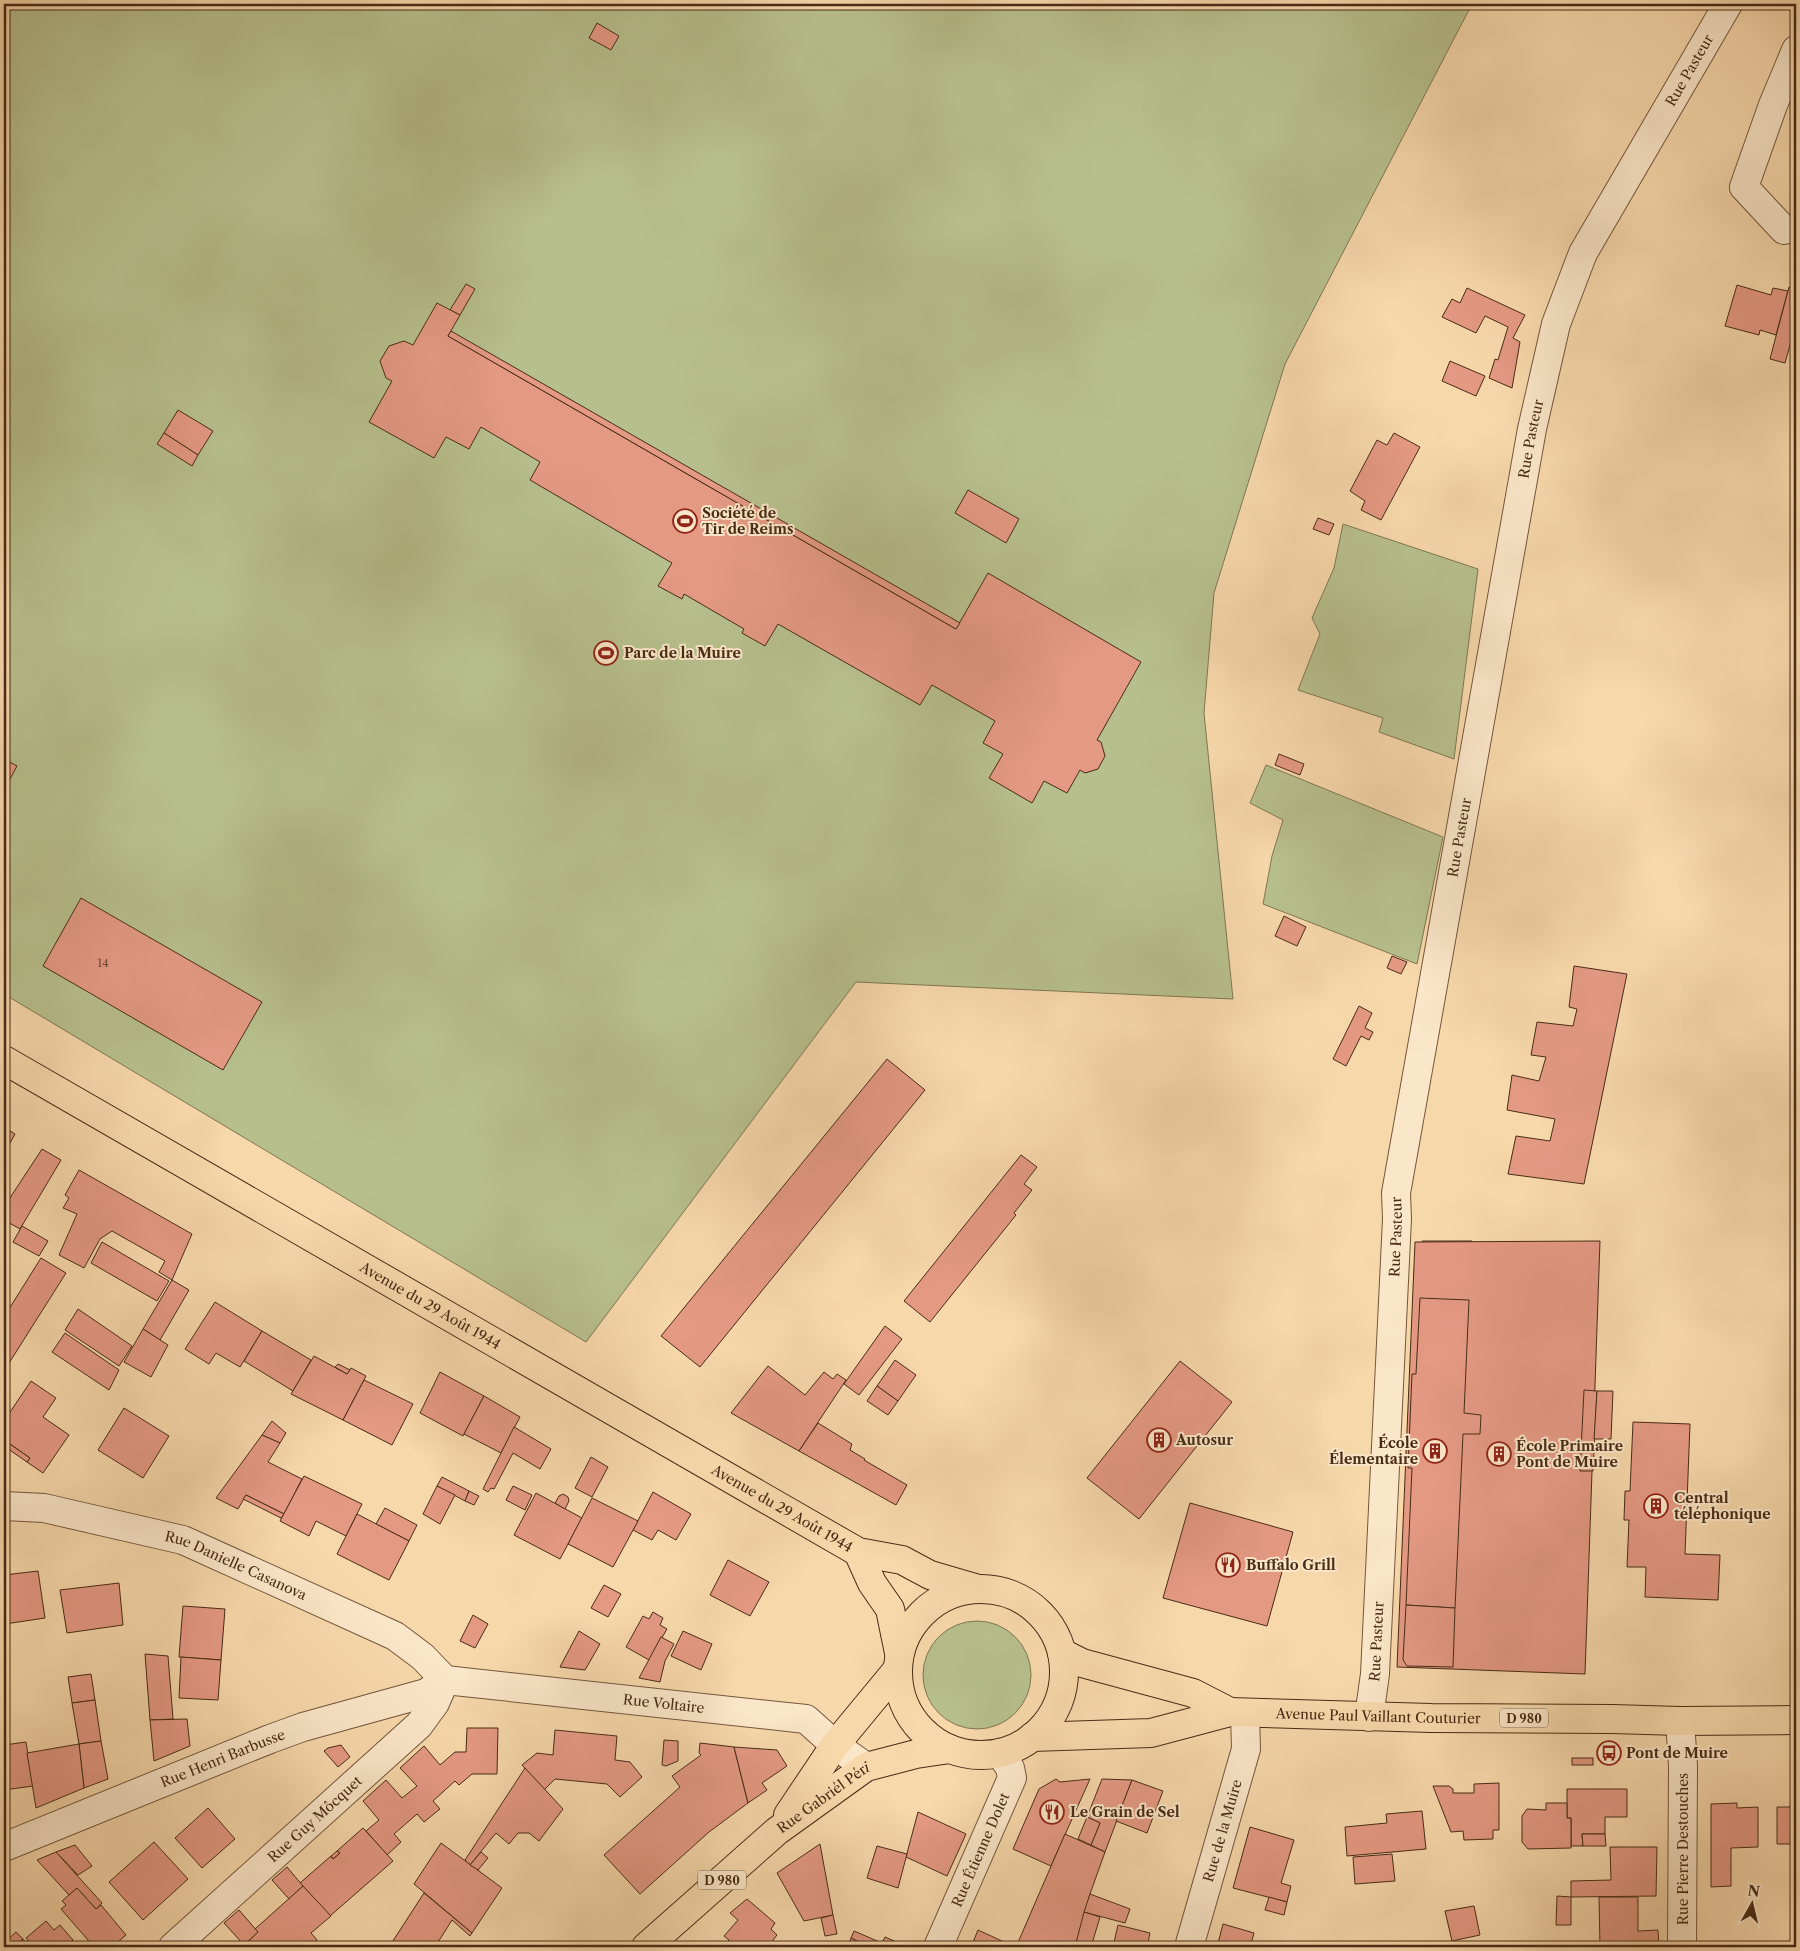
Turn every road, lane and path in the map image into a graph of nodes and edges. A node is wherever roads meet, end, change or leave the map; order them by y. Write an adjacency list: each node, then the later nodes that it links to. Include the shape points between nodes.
1 (1728, 4): 12 (street, Rue Pasteur, via 1583,252 1556,324 1532,429 1396,1193 1375,1674)
2 (1796, 50): 3 (street, via 1744,187)
3 (1784, 230)
4 (4, 1060): 6 (main road, Avenue du 29 Août 1944)
5 (4, 1506): 10 (street, Rue Danielle Casanova, via 44,1508 183,1540 395,1636 423,1657)
6 (858, 1552): 7 (main road, Avenue du 29 Août 1944, via 902,1560 930,1575); 9 (main road, Avenue du 29 Août 1944, via 872,1583 890,1609)
7 (978, 1589): 8 (main road, via 1001,1592 1022,1600 1040,1614 1054,1632); 9 (main road, via 957,1592 937,1601 920,1615 907,1633)
8 (1062, 1653): 11 (main road, Avenue Paul Vaillant Couturier / D 980, via 1082,1664 1193,1693); 15 (main road, via 1064,1672 1056,1708)
9 (898, 1662): 16 (main road, Rue Gabriél Péri / D 980); 17 (main road, via 903,1703 922,1731)
10 (445, 1680): 16 (street, Rue Voltaire, via 806,1719); 21 (street, Rue Henri Barbusse, via 426,1693 312,1724 270,1739); 22 (street, Rue Guy Môcquet, via 420,1725)
11 (1237, 1712): 12 (main road, Avenue Paul Vaillant Couturier / D 980); 15 (main road, Avenue Paul Vaillant Couturier / D 980, via 1151,1733); 25 (street, Rue de la Muire, via 1246,1749)
12 (1368, 1717): 14 (main road, Avenue Paul Vaillant Couturier / D 980)
13 (1796, 1720): 14 (main road, Avenue Paul Vaillant Couturier / D 980)
14 (1680, 1721): 26 (street, Rue Pierre Destouches, via 1683,1766)
15 (1032, 1737): 18 (main road)
16 (835, 1745): 19 (street, Rue Voltaire); 20 (main road, Rue Gabriél Péri / D 980)
17 (950, 1749): 18 (main road, via 975,1755); 19 (main road, Rue Gabriél Péri / D 980)
18 (1000, 1753): 24 (street, Rue Étienne Dolet, via 1010,1768 1012,1778)
19 (866, 1767): 20 (main road, Rue Gabriél Péri / D 980)
20 (777, 1831): 23 (main road, D 980)
21 (4, 1847)
22 (173, 1947)
23 (646, 1947)
24 (938, 1947)
25 (1189, 1947)
26 (1682, 1947)

